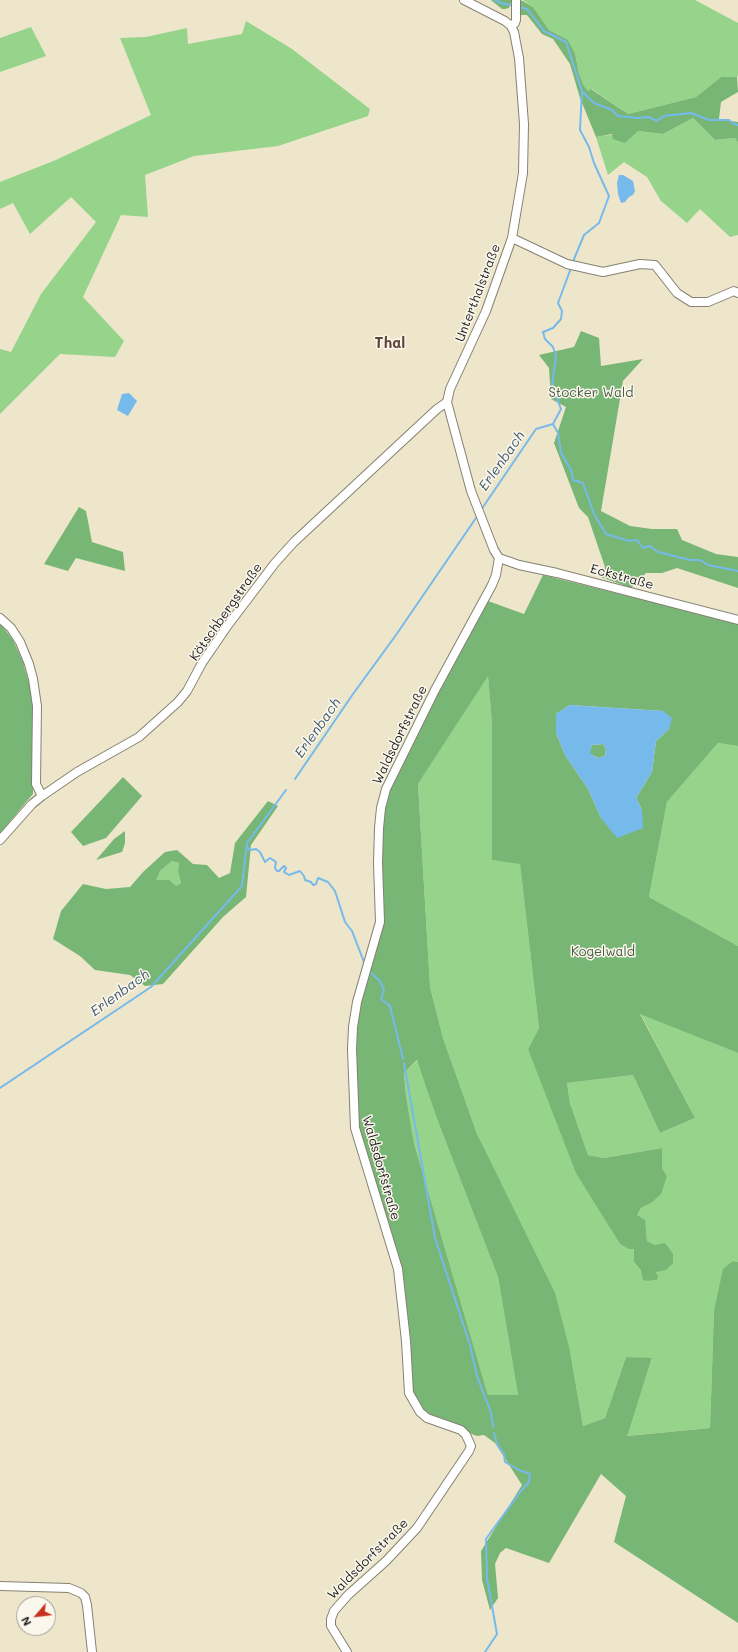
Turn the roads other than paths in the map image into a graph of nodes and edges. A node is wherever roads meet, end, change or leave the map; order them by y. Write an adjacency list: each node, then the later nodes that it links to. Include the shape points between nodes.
1 (464, 0): 3 (street)
2 (516, 1): 3 (street, via 515,23)
3 (511, 26): 4 (street, Unterthalstraße, via 519,58 524,124 523,173)
4 (512, 238): 5 (street, via 567,264 603,272 640,264 655,265 677,293 691,302 708,302 734,291); 6 (street, Unterthalstraße, via 486,311 450,389)
5 (738, 293)
6 (447, 402): 7 (street, via 477,509); 10 (street, Kötschbergstraße, via 294,542 275,563 228,625 202,664 188,691 178,702 139,737 76,772)
7 (499, 558): 9 (street, Eckstraße); 14 (street, Waldsdorfstraße, via 492,585 435,690 386,789 379,828 380,922 357,1002 352,1049 355,1128 398,1269 410,1393 420,1412 427,1418 461,1430 471,1446 417,1528 334,1611 331,1626)
8 (0, 618): 10 (street, via 11,628 30,664 37,706 36,784)
9 (738, 620)
10 (42, 796): 11 (street, Kötschbergstraße)
11 (0, 840)
12 (0, 1586): 13 (street, via 69,1588 81,1593 87,1605)
13 (92, 1652)
14 (347, 1652)

